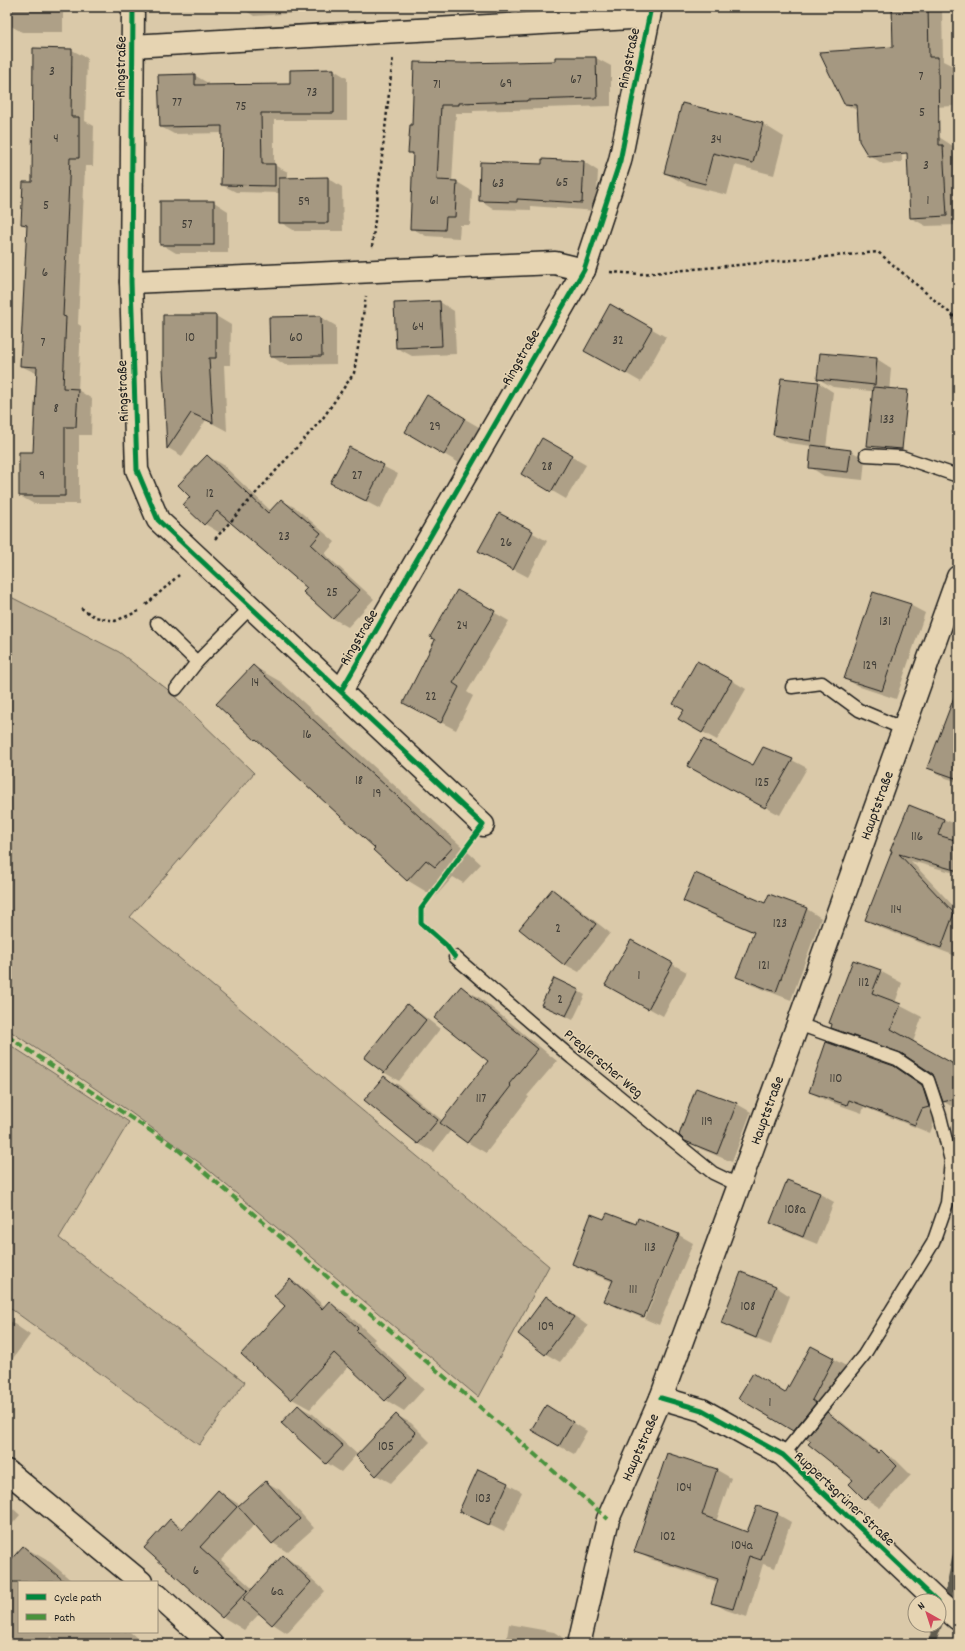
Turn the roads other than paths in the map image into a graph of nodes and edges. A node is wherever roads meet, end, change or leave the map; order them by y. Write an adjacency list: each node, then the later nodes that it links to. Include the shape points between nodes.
1 (133, 7): 3 (street, Ringstraße)
2 (650, 12): 3 (street, Ringstraße, via 395,32); 4 (street, Ringstraße, via 620,160)
3 (131, 46): 5 (street, Ringstraße)
4 (584, 270): 5 (street, via 555,263); 14 (street, Ringstraße)
5 (131, 282): 9 (street, Ringstraße, via 137,470 158,520)
6 (866, 455): 7 (lane, via 902,457)
7 (958, 476)
8 (958, 577): 15 (street, Hauptstraße)
9 (251, 607): 11 (lane); 14 (street, Ringstraße)
10 (158, 623): 11 (lane)
11 (197, 662): 13 (lane)
12 (792, 687): 15 (lane, via 822,683 859,710)
13 (176, 689)
14 (341, 691): 16 (street, Ringstraße)
15 (904, 729): 18 (street, Hauptstraße)
16 (483, 825)
17 (455, 956): 19 (lane, Preglerscher Weg, via 572,1058 712,1173)
18 (798, 1024): 19 (street, Hauptstraße); 21 (lane, via 897,1059 928,1080 951,1161 947,1203 933,1243 864,1355)
19 (738, 1185): 20 (street, Hauptstraße)
20 (661, 1398): 21 (street, Ruppertsgrüner Straße, via 702,1410); 29 (street, Hauptstraße, via 608,1519)
21 (783, 1455): 24 (street, Ruppertsgrüner Straße)
22 (7, 1471): 23 (street)
23 (140, 1581)
24 (928, 1593)
25 (158, 1596): 28 (street)
26 (947, 1610): 27 (street)
27 (958, 1619)
28 (211, 1644)
29 (579, 1644)

